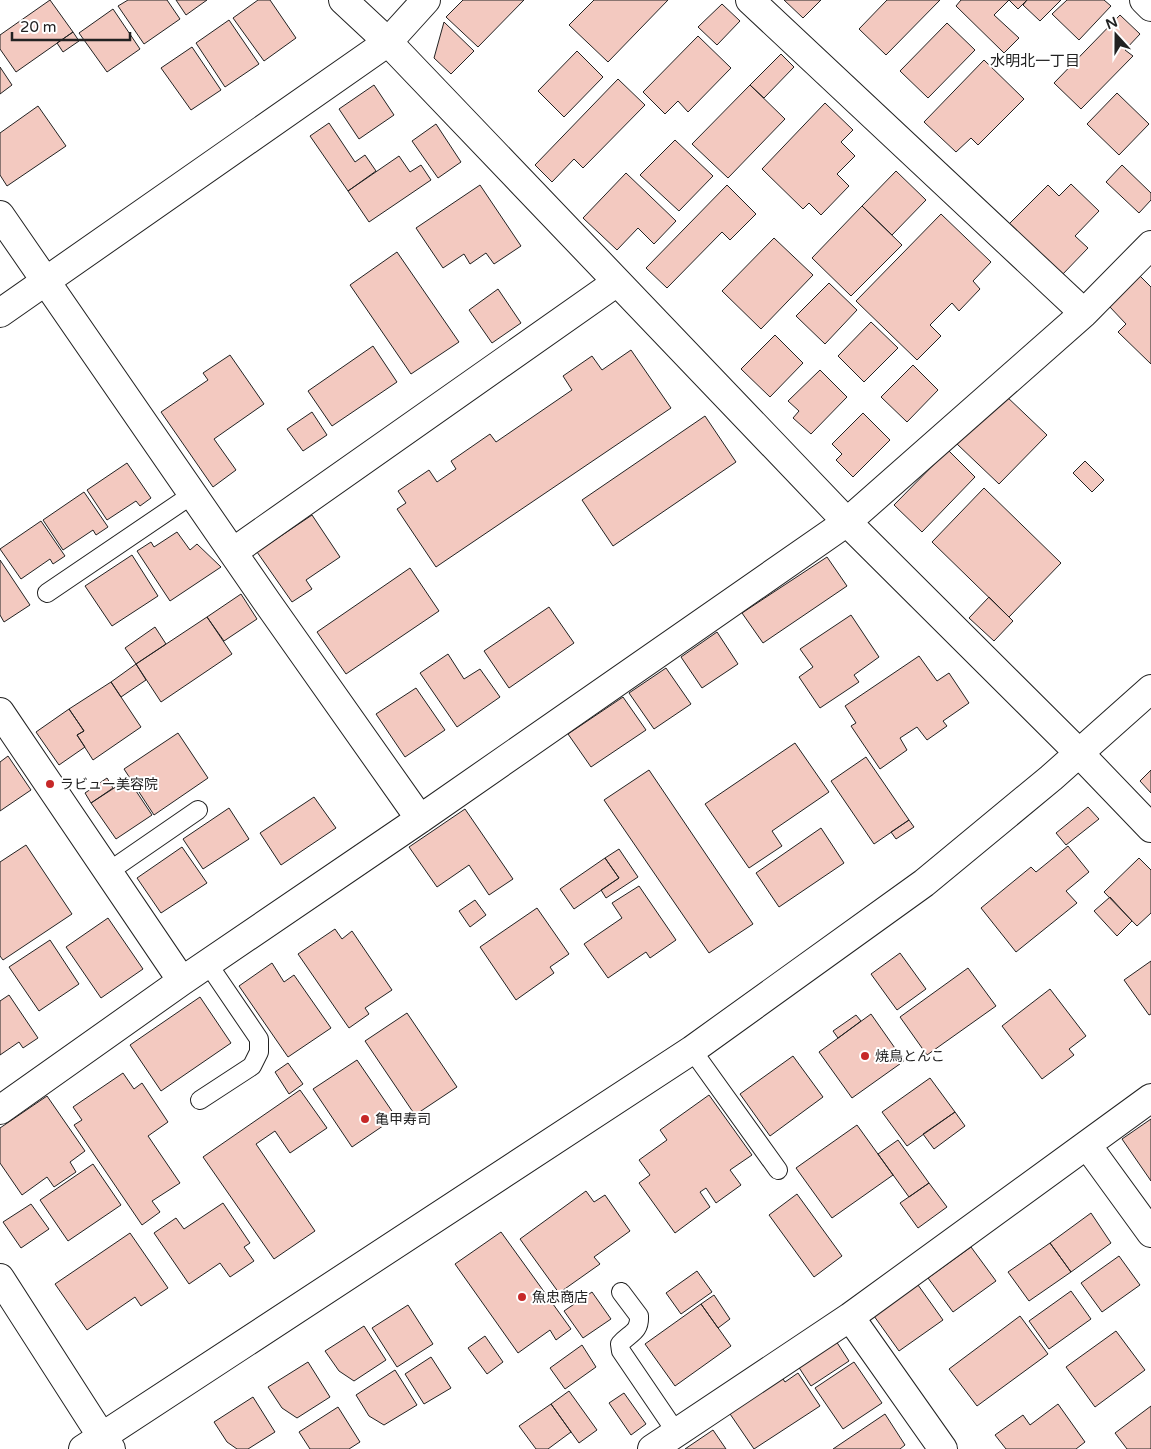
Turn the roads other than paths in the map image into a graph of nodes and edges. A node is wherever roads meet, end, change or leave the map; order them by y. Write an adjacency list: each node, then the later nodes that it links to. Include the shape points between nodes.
1 (343, 0): 6 (street)
2 (426, 0): 6 (street)
3 (750, 0): 12 (street)
4 (1144, 0): 5 (street)
5 (1151, 7)
6 (388, 42): 9 (street); 10 (street)
7 (0, 215): 9 (street)
8 (1151, 245): 12 (street)
9 (46, 282): 11 (street); 13 (street)
10 (617, 282): 14 (street); 15 (street)
11 (0, 313)
12 (1084, 313): 14 (street)
13 (193, 494): 15 (street); 16 (lane)
14 (848, 522): 19 (street); 21 (street)
15 (233, 552): 21 (street)
16 (47, 592)
17 (1151, 689): 19 (street)
18 (0, 712): 23 (street)
19 (1079, 753): 22 (street); 26 (street, via 924,883)
20 (198, 810): 23 (lane)
21 (420, 820): 24 (street)
22 (1151, 828)
23 (108, 872): 25 (street)
24 (208, 964): 25 (street); 28 (lane, via 259,1039 259,1052 252,1066)
25 (182, 981): 29 (street)
26 (692, 1050): 31 (lane); 37 (street)
27 (1151, 1098): 30 (street)
28 (200, 1100)
29 (0, 1110)
30 (1086, 1145): 32 (street); 35 (street)
31 (778, 1170)
32 (1151, 1233)
33 (0, 1278): 37 (street)
34 (621, 1292): 36 (lane, via 639,1316 636,1330 620,1344 621,1351)
35 (850, 1317): 36 (street); 39 (street)
36 (676, 1432): 38 (street)
37 (99, 1445)
38 (652, 1449)
39 (943, 1449)

